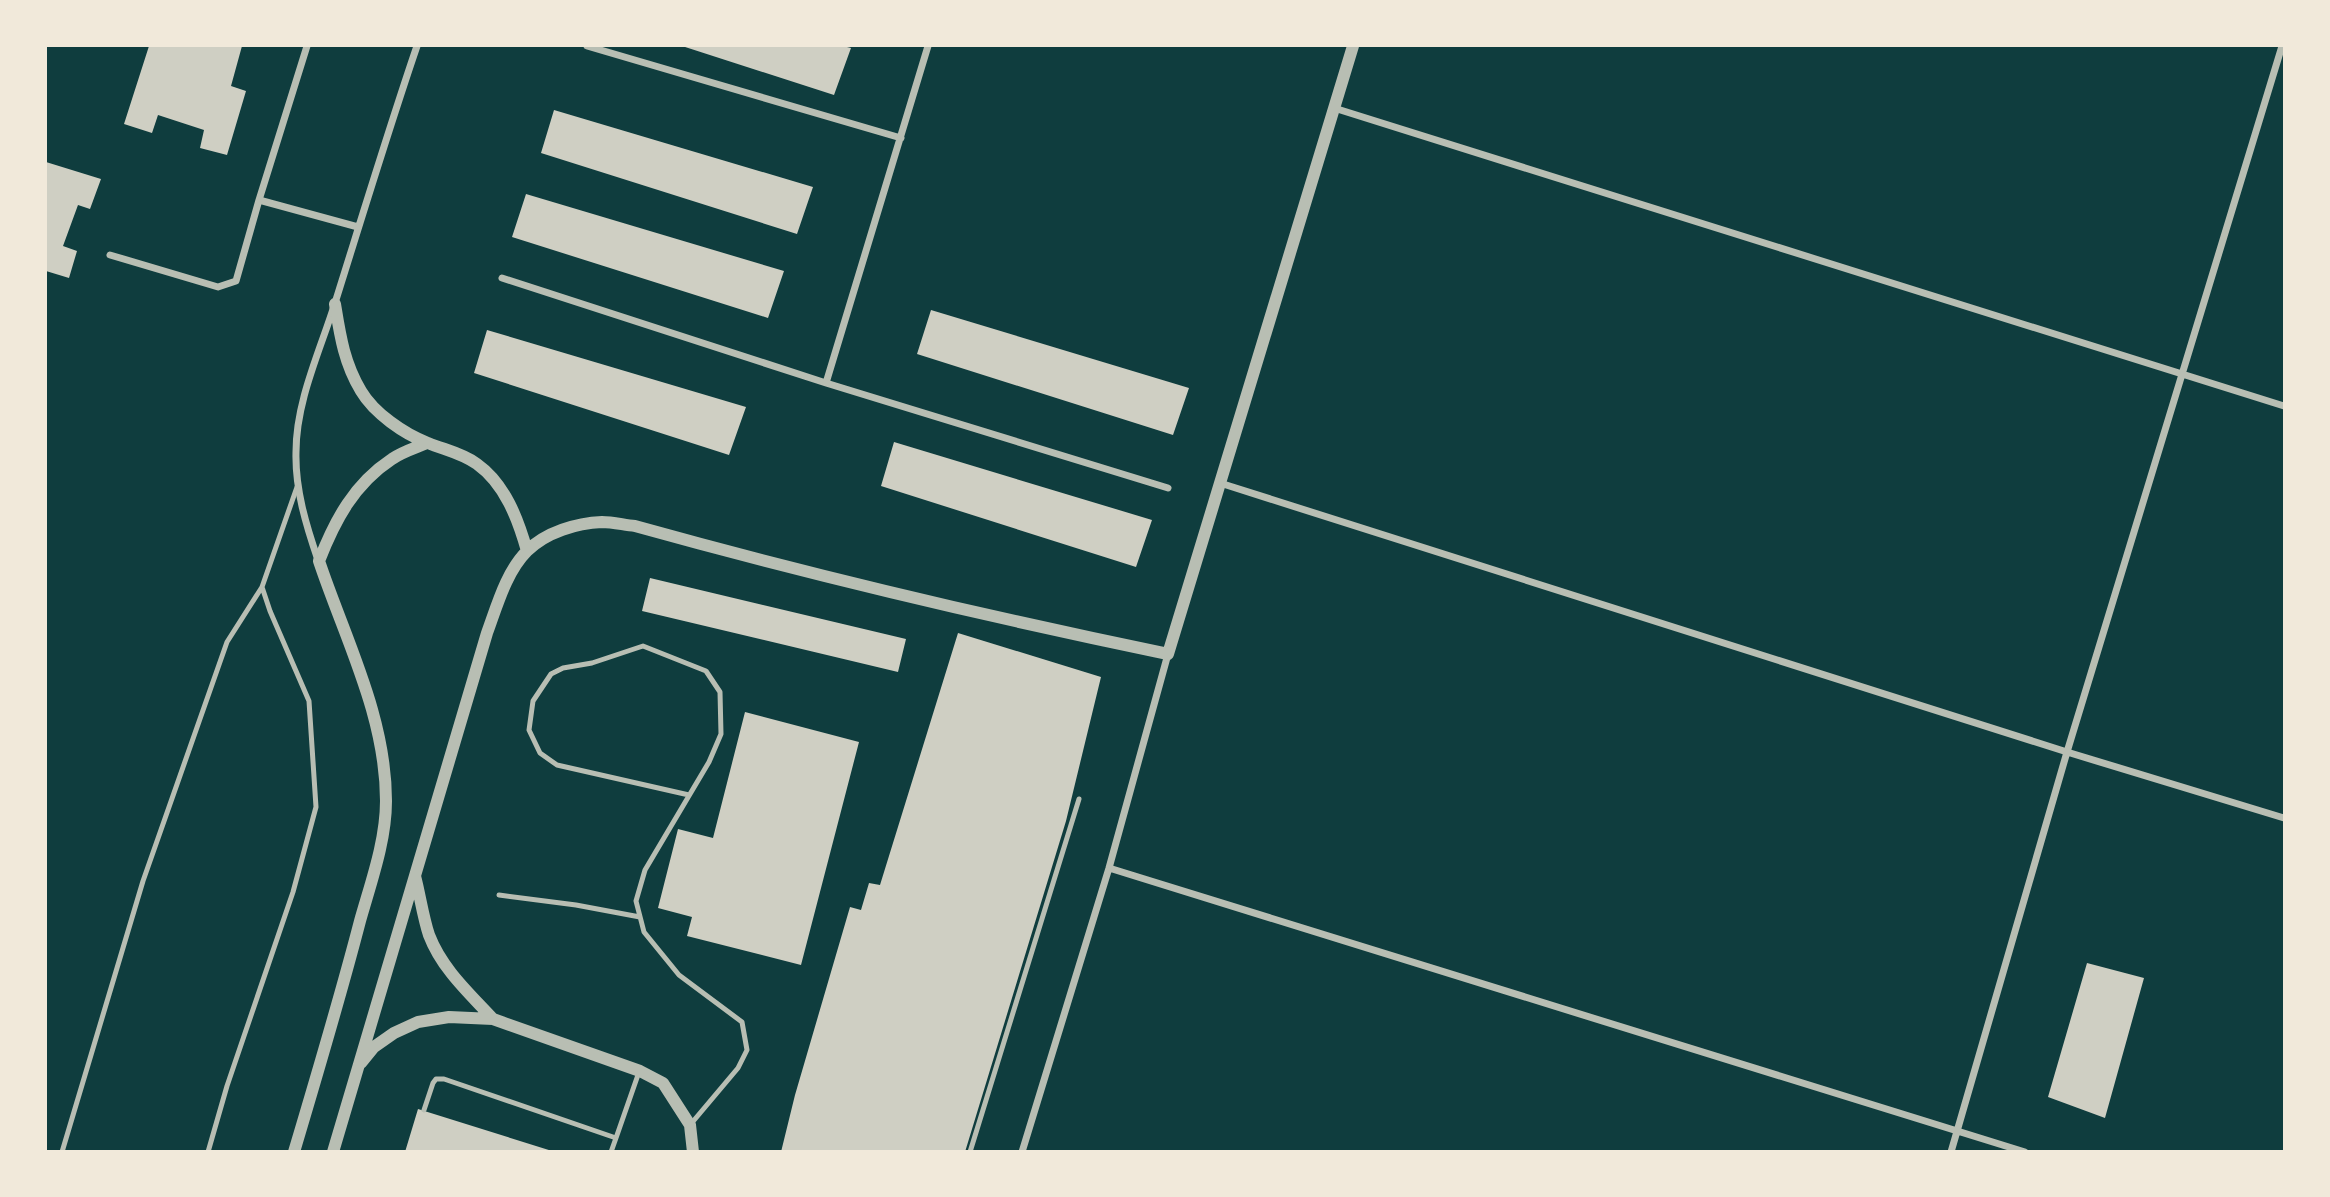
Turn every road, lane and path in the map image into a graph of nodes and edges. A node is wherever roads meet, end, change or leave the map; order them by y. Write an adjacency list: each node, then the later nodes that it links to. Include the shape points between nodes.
1 (307, 46): 9 (street)
2 (417, 46): 10 (street)
3 (587, 46): 8 (street)
4 (928, 46): 8 (street)
5 (1353, 46): 7 (street)
6 (2283, 46): 14 (street)
7 (1334, 108): 14 (street); 18 (street)
8 (901, 138): 15 (street)
9 (259, 200): 10 (street); 11 (street, via 236,281 218,287)
10 (358, 227): 13 (street)
11 (110, 255)
12 (502, 278): 15 (street)
13 (335, 304): 17 (street, via 344,359 362,393 384,416); 19 (street, via 312,368 302,414 296,450)
14 (2182, 374): 16 (street); 25 (street)
15 (826, 383): 20 (street)
16 (2284, 406)
17 (427, 443): 21 (street, via 461,455 493,478 519,520); 22 (street, via 393,458 355,492 333,525)
18 (1220, 483): 24 (street); 25 (street)
19 (298, 484): 22 (street); 23 (lane)
20 (1168, 488)
21 (527, 551): 24 (street, via 571,527 604,522 635,526 872,589); 30 (street, via 511,574 486,634)
22 (319, 561): 42 (street, via 365,685 386,801 376,862)
23 (262, 587): 40 (lane, via 227,642 143,881); 41 (lane, via 309,701 316,807)
24 (1168, 654): 29 (street)
25 (2067, 752): 28 (street); 38 (street)
26 (689, 795): 26 (lane, via 721,734 720,692 706,671 643,646 551,674 533,701 530,721 529,730 540,753 557,765); 32 (lane, via 645,870 636,901)
27 (1079, 799): 46 (lane)
28 (2284, 818)
29 (1109, 868): 38 (street); 47 (street)
30 (415, 875): 33 (street, via 429,935 442,961); 34 (street)
31 (499, 895): 32 (lane)
32 (640, 917): 37 (lane, via 644,932 679,975 742,1022 747,1050 738,1068)
33 (493, 1019): 34 (street, via 449,1017 418,1022 374,1047); 35 (street)
34 (357, 1068): 43 (street)
35 (640, 1071): 37 (street, via 663,1083); 39 (lane)
36 (424, 1111): 39 (lane, via 433,1083 444,1079)
37 (690, 1125): 45 (street)
38 (1958, 1131): 48 (street); 49 (street)
39 (616, 1138): 44 (lane)
40 (62, 1152)
41 (208, 1152)
42 (294, 1152)
43 (333, 1152)
44 (611, 1152)
45 (693, 1152)
46 (970, 1152)
47 (1022, 1152)
48 (1951, 1152)
49 (2025, 1152)

